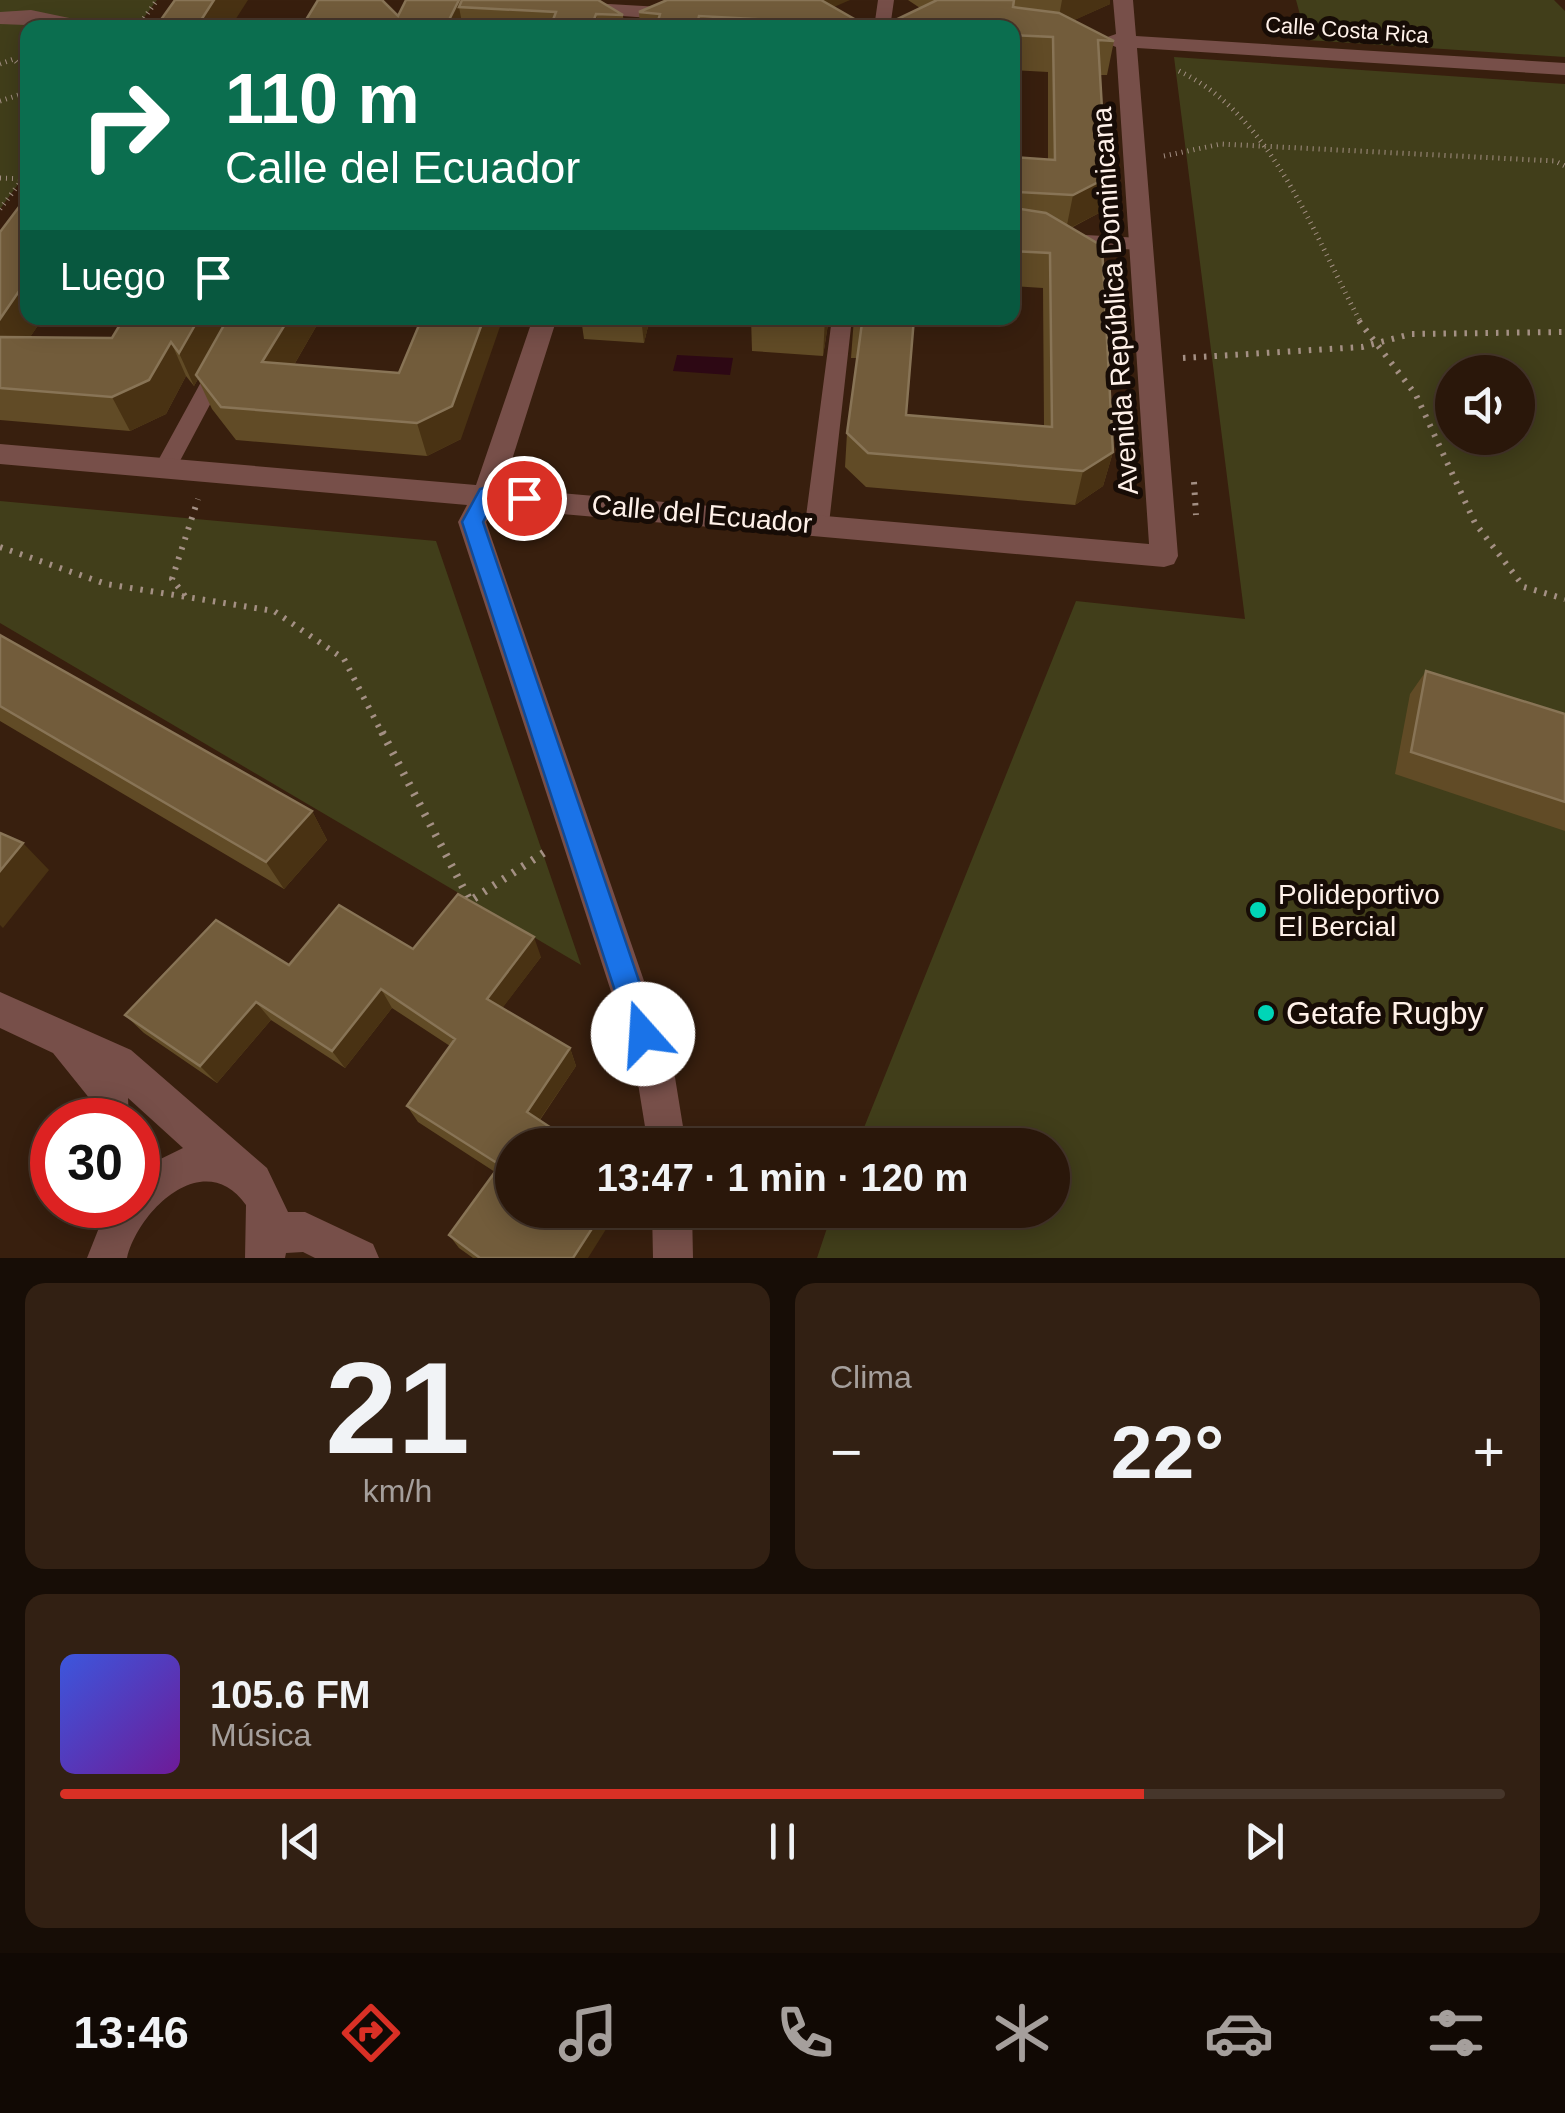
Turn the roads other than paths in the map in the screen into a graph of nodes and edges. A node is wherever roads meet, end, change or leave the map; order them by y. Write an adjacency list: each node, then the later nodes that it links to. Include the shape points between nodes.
1 (1123, 0): 8 (street, Avenida República Dominicana)
2 (554, 6): 3 (street)
3 (648, 13): 4 (street)
4 (707, 16)
5 (0, 18): 6 (street)
6 (51, 20)
7 (1089, 39): 8 (street, Calle Costa Rica)
8 (1127, 41): 9 (street, Calle Costa Rica, via 1154,52); 11 (street, Avenida República Dominicana)
9 (1565, 69)
10 (1020, 237): 11 (street)
11 (1142, 244): 19 (street, Avenida República Dominicana)
12 (242, 325): 16 (street)
13 (542, 325): 17 (street)
14 (841, 325): 18 (street)
15 (0, 454): 16 (street, Calle del Ecuador)
16 (165, 468): 17 (street, Calle del Ecuador)
17 (487, 495): 18 (street, Calle del Ecuador); 23 (street, via 472,522 654,1064)
18 (817, 524): 19 (street, Calle del Ecuador)
19 (1164, 556)
20 (0, 1010): 21 (street)
21 (64, 1040): 22 (street); 24 (street, via 118,1064)
22 (109, 1098)
23 (663, 1128)
24 (230, 1165): 25 (street, via 186,1165); 27 (street, via 262,1189)
25 (160, 1178)
26 (672, 1228): 29 (street)
27 (268, 1245): 28 (street, via 305,1232)
28 (359, 1258)
29 (673, 1258)

